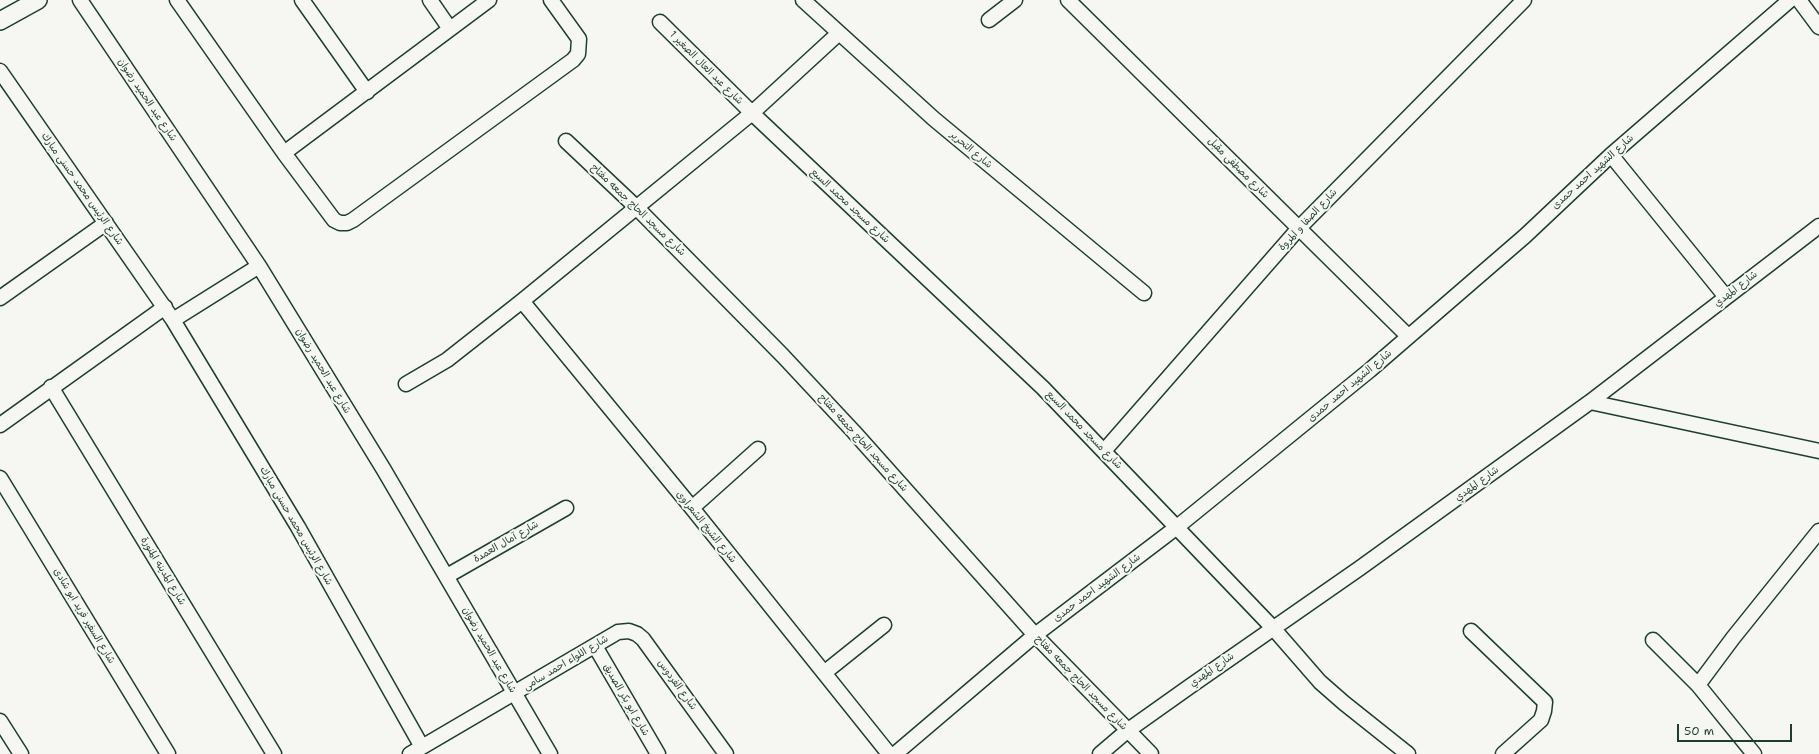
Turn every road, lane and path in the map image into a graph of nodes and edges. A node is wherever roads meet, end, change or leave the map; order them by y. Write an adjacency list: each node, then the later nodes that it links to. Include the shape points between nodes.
1 (38, 0): 15 (street)
2 (80, 0): 30 (street, شارع عبد الحميد رضوان)
3 (177, 0): 24 (street)
4 (302, 0): 21 (street)
5 (430, 0): 18 (street)
6 (489, 0): 18 (street)
7 (551, 0): 24 (street, via 579,38 578,54 573,60 353,220 347,223 334,220)
8 (803, 0): 19 (street, شارع التحرير)
9 (1015, 0): 14 (street)
10 (1068, 0): 29 (street, شارع مصطفى مقبل)
11 (1790, 0): 25 (street, شارع الشهيد احمد حمدى)
12 (1799, 0): 17 (street)
13 (1519, 2): 29 (street, شارع الصفا و المروة)
14 (989, 20)
15 (0, 21)
16 (660, 22): 22 (street, شارع عبد العال الصغير 1)
17 (1819, 27)
18 (450, 29): 21 (street)
19 (839, 33): 22 (street); 31 (street, شارع التحرير, via 934,119)
20 (0, 71): 27 (street, شارع الرئيس محمد حسنى مبارك)
21 (367, 92): 24 (street)
22 (752, 113): 26 (street); 43 (street, شارع مسجد محمد السبع, via 1043,388)
23 (566, 141): 26 (street, شارع مسجد الحاج جمعه مفتاح)
24 (284, 153)
25 (1611, 155): 32 (street); 37 (street, شارع الشهيد احمد حمدى, via 1525,236)
26 (636, 206): 34 (street); 55 (street, شارع مسجد الحاج جمعه مفتاح, via 854,432)
27 (106, 224): 33 (street); 35 (street, شارع الرئيس محمد حسنى مبارك)
28 (1819, 226): 32 (street, شارع المهدي)
29 (1298, 228): 37 (street, شارع مصطفى مقبل); 43 (street, شارع الصفا و المروة)
30 (259, 266): 36 (street); 50 (street, شارع عبد الحميد رضوان)
31 (1144, 293)
32 (1726, 297): 40 (street, شارع المهدي)
33 (0, 298)
34 (522, 301): 38 (street, via 447,360); 47 (street, شارع الشيخ الشعراوى)
35 (165, 307): 36 (street, شارع الرئيس محمد حسنى مبارك); 39 (street)
36 (173, 320): 63 (street, شارع الرئيس محمد حسنى مبارك, via 298,527)
37 (1408, 336): 48 (street, شارع الشهيد احمد حمدى, via 1340,395)
38 (406, 384)
39 (51, 387): 41 (street); 66 (street, شارع المدينه المنورة)
40 (1590, 402): 44 (street); 52 (street, شارع المهدي)
41 (0, 425)
42 (758, 448): 47 (street)
43 (1104, 451): 48 (street, شارع مسجد محمد السبع)
44 (1819, 451)
45 (0, 478): 65 (street, شارع السفير فريد ابو شادى)
46 (566, 508): 50 (street, شارع آمال العمدة)
47 (692, 508): 58 (street, شارع الشيخ الشعراوى)
48 (1177, 527): 52 (street, شارع مسجد محمد السبع); 55 (street, شارع الشهيد احمد حمدى)
49 (1819, 531): 59 (street)
50 (447, 576): 60 (street, شارع عبد الحميد رضوان)
51 (884, 625): 58 (street)
52 (1273, 628): 62 (street, شارع المهدي); 74 (street, شارع مسجد محمد السبع, via 1320,682)
53 (1471, 631): 75 (street, via 1545,702 1541,720)
54 (618, 632): 57 (street, شارع اللواء احمد سامى); 69 (street, شارع الفردوس, via 629,631 643,639)
55 (1035, 635): 62 (street, شارع مسجد الحاج جمعه مفتاح); 71 (street, شارع الشهيد احمد حمدى)
56 (1653, 640): 59 (street)
57 (594, 646): 60 (street, شارع اللواء احمد سامى); 68 (street, شارع ابو بكر الصديق)
58 (824, 673): 70 (street, شارع الشيخ الشعراوى)
59 (1698, 685): 76 (street)
60 (515, 693): 63 (street, شارع اللواء احمد سامى); 67 (street, شارع عبد الحميد رضوان)
61 (0, 721): 64 (street)
62 (1127, 731): 72 (street); 73 (street, شارع مسجد الحاج جمعه مفتاح)
63 (417, 751)
64 (21, 754)
65 (168, 754)
66 (274, 754)
67 (550, 754)
68 (658, 754)
69 (726, 754)
70 (889, 754)
71 (895, 754)
72 (1100, 754)
73 (1151, 754)
74 (1408, 754)
75 (1503, 754)
76 (1754, 754)

